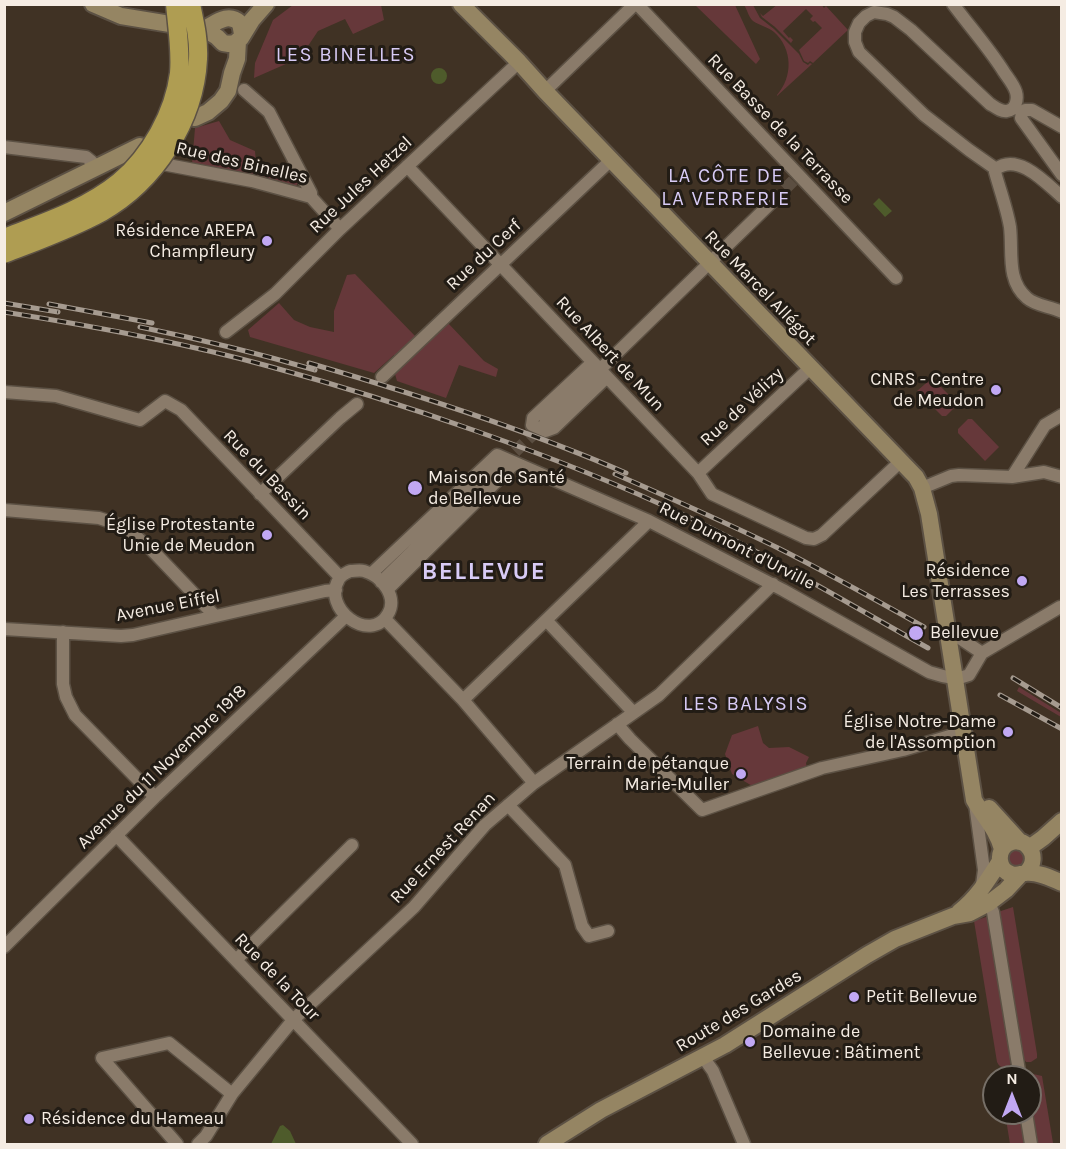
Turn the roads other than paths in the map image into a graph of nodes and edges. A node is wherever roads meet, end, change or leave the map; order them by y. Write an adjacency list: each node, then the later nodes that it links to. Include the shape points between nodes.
1 (93, 4): 9 (main road, via 121,16)
2 (175, 4): 29 (highway, bridge, via 179,72 170,111 146,154 119,182 94,199 58,218)
3 (191, 4): 30 (highway, bridge, via 198,49 194,90 177,135 159,162 128,194 102,212)
4 (259, 4): 10 (main road)
5 (266, 4): 10 (main road, via 252,20)
6 (461, 4): 11 (main road, Rue Marcel Allégot)
7 (636, 4): 13 (street, Rue Basse de la Terrasse); 33 (street, Rue Basse de la Terrasse)
8 (953, 4): 22 (street, via 1016,92 1015,105 1010,110 999,110 990,104 894,17 874,12 867,16 856,28 855,42 860,52 924,115)
9 (170, 24)
10 (229, 32): 14 (main road, via 226,59 232,73 228,91 208,112)
11 (519, 62): 13 (main road, Rue Marcel Allégot); 20 (street, Rue Jules Hetzel)
12 (244, 90): 24 (street, via 269,112)
13 (544, 91): 19 (main road, Rue Marcel Allégot)
14 (195, 118)
15 (1062, 127): 23 (street, via 1032,110 1022,112 1022,118)
16 (140, 146): 18 (main road)
17 (4, 147): 21 (street, via 86,158)
18 (122, 156): 21 (main road); 24 (street, Rue des Binelles)
19 (611, 160): 31 (main road, Rue Marcel Allégot); 32 (street, Rue du Cerf)
20 (407, 166): 28 (street, Rue Jules Hetzel); 32 (street, Rue Albert de Mun)
21 (97, 168): 27 (main road)
22 (996, 169): 25 (street, via 1009,164 1034,172); 34 (street, via 1010,225 1014,280 1028,299)
23 (1062, 175)
24 (311, 197): 28 (street, Rue des Binelles)
25 (1062, 197)
26 (772, 202): 31 (street)
27 (4, 213)
28 (340, 229): 35 (street, Rue Jules Hetzel, via 275,294)
29 (4, 238)
30 (4, 254)
31 (710, 263): 36 (main road, Rue Marcel Allégot); 37 (street)
32 (501, 265): 37 (street, Rue Albert de Mun); 38 (street, Rue du Cerf)
33 (896, 278)
34 (1062, 312)
35 (226, 332)
36 (810, 368): 44 (main road, Rue Marcel Allégot); 45 (street, Rue de Vélizy)
37 (600, 369): 37 (street, via 533,418 532,425 546,431 554,428); 42 (street); 45 (street, Rue Albert de Mun)
38 (382, 377)
39 (4, 392): 49 (street, Rue du Bassin, via 56,396 141,420 165,401 181,410)
40 (357, 404): 49 (street)
41 (1062, 416): 46 (street, via 1045,425)
42 (545, 423)
43 (505, 461): 51 (street, Rue Dumont d'Urville); 52 (street); 52 (street)
44 (901, 461): 45 (street, Rue Albert de Mun, via 814,539 712,494); 48 (main road, Rue Marcel Allégot)
45 (698, 473)
46 (1012, 477): 47 (street, via 1044,472); 48 (street, via 959,475)
47 (1062, 477)
48 (922, 488): 62 (main road)
49 (260, 494): 53 (street, Rue du Bassin)
50 (4, 510): 56 (street, via 99,518 117,524 151,549)
51 (649, 521): 54 (street, Rue Dumont d'Urville); 59 (street)
52 (380, 582): 53 (street, via 362,571 350,571); 58 (street, via 391,601)
53 (338, 583): 56 (street, Avenue Eiffel, via 325,591); 57 (street, via 336,598)
54 (773, 584): 64 (street, Rue Dumont d'Urville, via 929,672); 66 (street, Rue Ernest Renan, via 659,695)
55 (1062, 608): 63 (street)
56 (215, 616): 61 (street, Avenue Eiffel, via 133,635)
57 (346, 616): 58 (street, via 357,624 372,626); 71 (street, Avenue du 11 Novembre 1918)
58 (385, 619): 65 (street)
59 (546, 620): 65 (street); 66 (street)
60 (4, 628): 61 (street, Avenue Eiffel)
61 (63, 632): 71 (street, via 63,684 75,715)
62 (948, 638): 63 (street, via 958,638); 64 (main road)
63 (982, 653): 64 (street, via 969,675)
64 (955, 678): 68 (main road)
65 (463, 700): 69 (street)
66 (633, 712): 67 (street, Rue Ernest Renan)
67 (617, 724): 68 (street, via 702,810 822,768); 69 (street, Rue Ernest Renan)
68 (963, 732): 70 (main road)
69 (534, 783): 72 (street, Rue Ernest Renan)
70 (973, 795): 76 (main road); 77 (main road, via 999,838); 80 (street)
71 (155, 797): 74 (street, Avenue du 11 Novembre 1918)
72 (508, 805): 81 (street, via 565,865 582,926 589,936); 84 (street, Rue Ernest Renan, via 485,825 414,908)
73 (1062, 821): 76 (main road)
74 (116, 835): 82 (street, Avenue du 11 Novembre 1918); 83 (street, Rue de la Tour)
75 (352, 845): 83 (street)
76 (1027, 848): 77 (main road, via 1013,842 1007,844); 78 (main road, via 1033,861); 79 (main road, via 1051,867)
77 (1001, 855): 78 (main road, via 1002,868 1007,873); 80 (main road)
78 (1023, 874): 79 (main road); 80 (main road, Route des Gardes, via 1006,890)
79 (1062, 882)
80 (985, 896): 85 (main road, Route des Gardes, via 970,913 895,939); 86 (street, via 993,912)
81 (608, 931)
82 (4, 946)
83 (236, 960): 84 (street, Rue de la Tour)
84 (293, 1020): 87 (street, Rue Ernest Renan); 91 (street, Rue de la Tour)
85 (703, 1057): 92 (main road, Route des Gardes, via 601,1110); 93 (street, via 713,1071)
86 (1018, 1065)
87 (232, 1094): 89 (street, via 169,1043 102,1058); 90 (street, Rue Ernest Renan)
88 (1028, 1125): 94 (street)
89 (177, 1144)
90 (198, 1144)
91 (412, 1144)
92 (547, 1144)
93 (744, 1144)
94 (1031, 1144)

